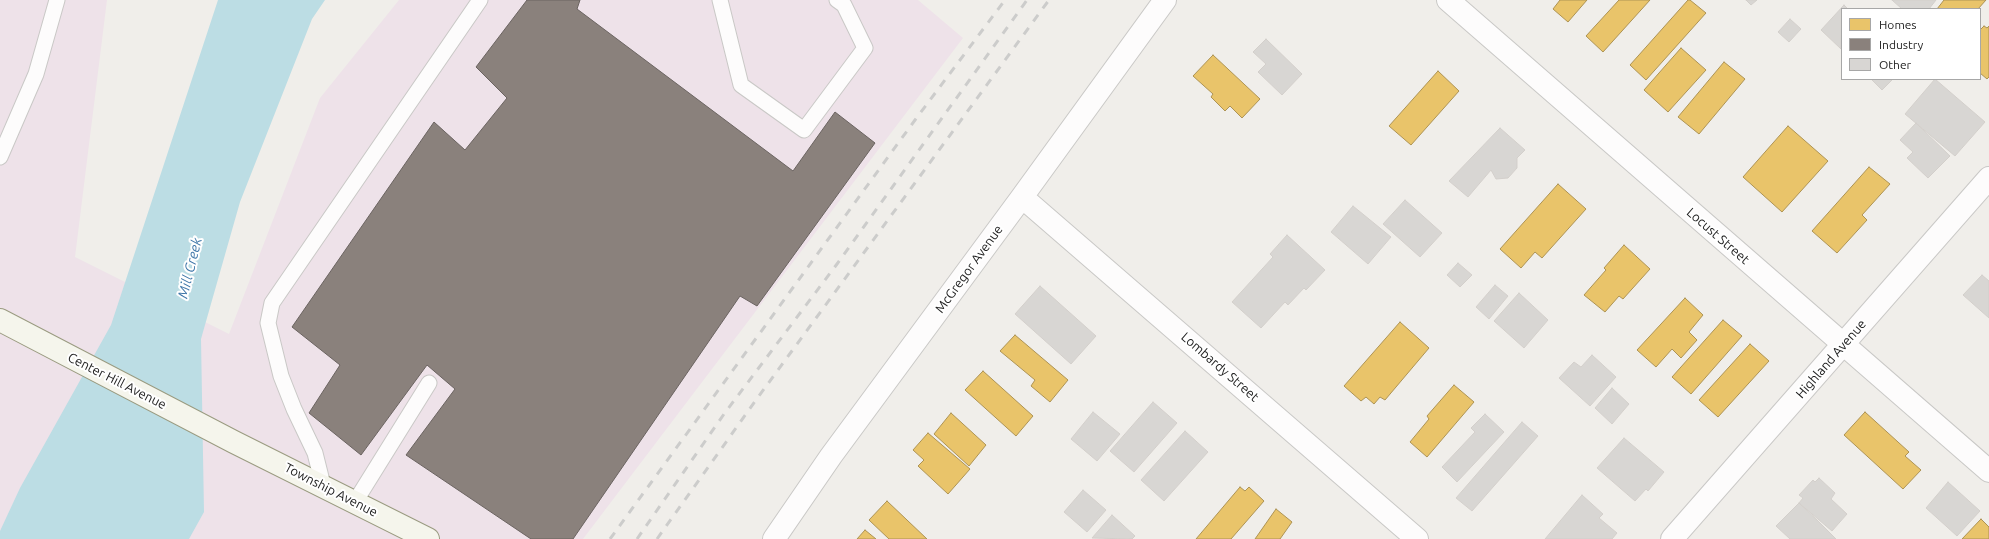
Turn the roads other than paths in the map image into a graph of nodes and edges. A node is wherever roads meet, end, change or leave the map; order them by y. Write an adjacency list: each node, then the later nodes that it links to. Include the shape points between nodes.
1 (57, 0): 7 (lane, via 36,74)
2 (480, 0): 15 (lane, via 272,303 268,323 281,376 315,453)
3 (720, 0): 4 (lane, via 741,85 804,130 865,48 844,5)
4 (837, 0)
5 (1165, 0): 9 (street, McGregor Avenue)
6 (1448, 0): 11 (street, Locust Street)
7 (0, 157)
8 (1989, 178): 11 (street, Highland Avenue)
9 (1022, 197): 18 (street, McGregor Avenue, via 831,456); 19 (street, Lombardy Street)
10 (0, 320): 13 (main road, Center Hill Avenue)
11 (1844, 344): 14 (street, Locust Street); 20 (street, Highland Avenue)
12 (429, 383): 16 (lane)
13 (234, 442): 15 (main road, Township Avenue)
14 (1989, 471)
15 (322, 485): 16 (main road, Township Avenue)
16 (355, 502): 17 (main road, Township Avenue)
17 (428, 539)
18 (774, 539)
19 (1417, 539)
20 (1672, 539)

